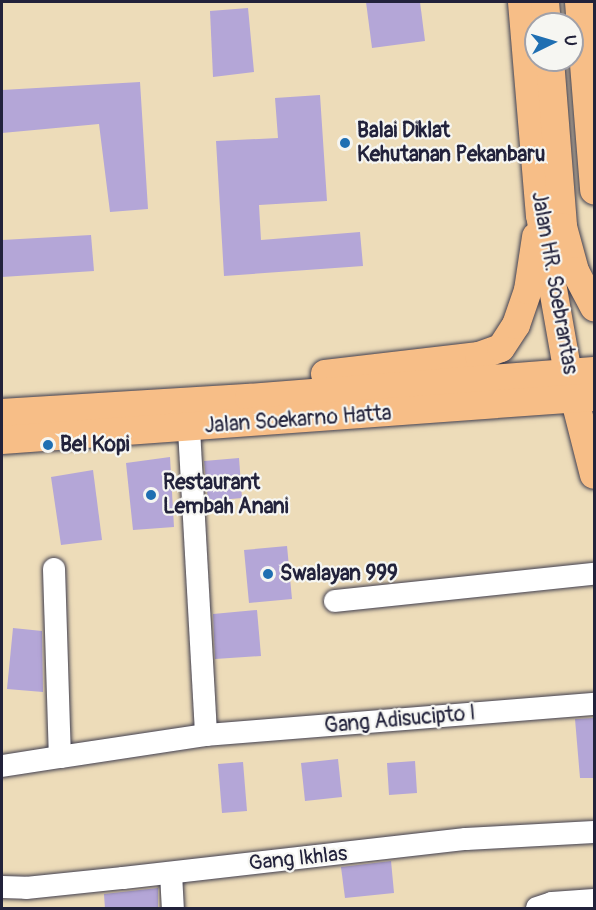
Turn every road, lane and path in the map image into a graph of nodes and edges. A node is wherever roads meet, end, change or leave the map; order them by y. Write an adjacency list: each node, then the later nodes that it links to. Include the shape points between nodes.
1 (522, 2): 6 (main road, Jalan HR. Soebrantas)
2 (579, 2): 4 (main road)
3 (550, 72): 6 (main road)
4 (591, 121): 5 (main road)
5 (594, 190)
6 (552, 221): 7 (main road); 8 (main road, Jalan HR. Soebrantas); 9 (main road, via 516,325 501,348 479,356 339,371 286,383)
7 (594, 307)
8 (584, 396): 9 (main road, Jalan Soekarno Hatta); 11 (main road, Jalan Soekarno Hatta); 13 (main road, Jalan HR. Soebrantas)
9 (249, 398): 10 (main road, Jalan Soekarno Hatta)
10 (2, 412)
11 (189, 429): 12 (main road, Jalan Soekarno Hatta); 18 (street)
12 (2, 440)
13 (594, 475)
14 (54, 569): 19 (street)
15 (594, 574): 16 (street)
16 (335, 601)
17 (594, 704): 18 (street, Gang Adisucipto I)
18 (206, 735): 19 (street, Gang Adisucipto I)
19 (60, 757): 20 (street, Gang Adisucipto I)
20 (2, 766)
21 (594, 832): 22 (street, Gang Ikhlas, via 466,839)
22 (171, 873): 23 (street, Gang Ikhlas, via 27,888); 25 (street)
23 (2, 887)
24 (594, 900): 26 (street, via 552,903)
25 (172, 909)
26 (537, 909)

